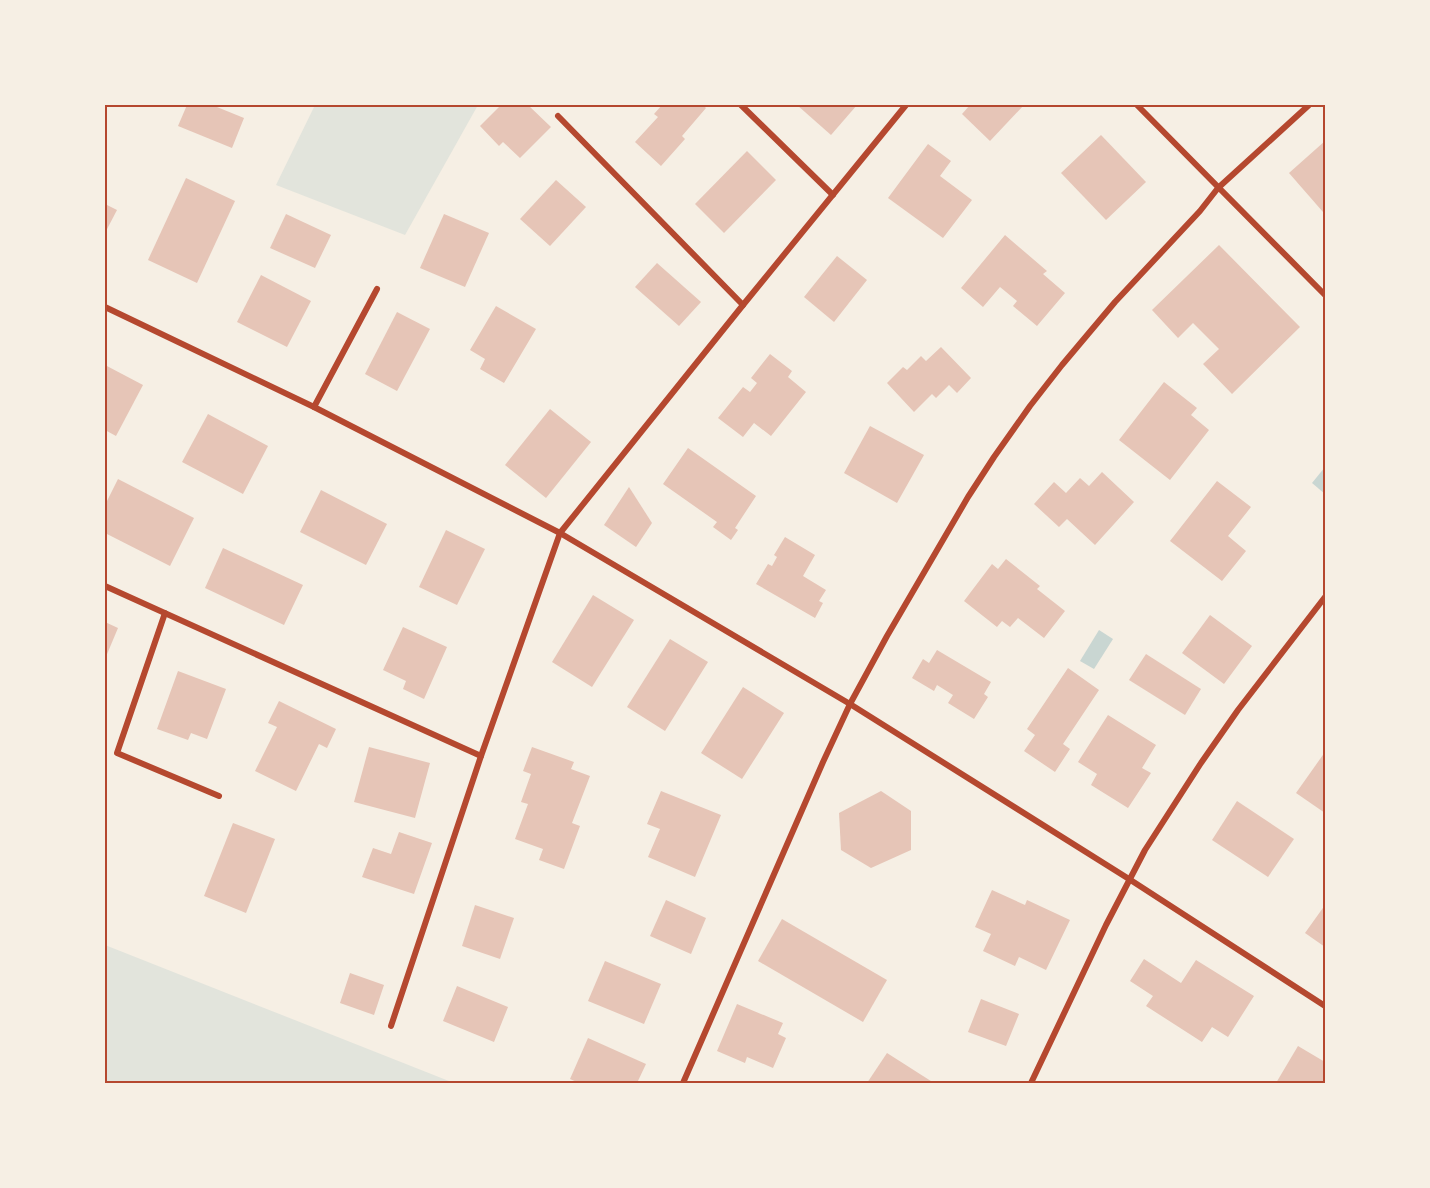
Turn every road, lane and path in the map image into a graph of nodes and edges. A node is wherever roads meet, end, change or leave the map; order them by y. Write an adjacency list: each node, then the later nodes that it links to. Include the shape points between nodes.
1 (741, 105): 7 (street)
2 (906, 105): 7 (street)
3 (1137, 105): 6 (street)
4 (1309, 105): 6 (street)
5 (558, 116): 10 (street)
6 (1218, 188): 9 (street); 17 (street, via 1079,345 1005,440 953,522)
7 (832, 195): 10 (street)
8 (377, 289): 12 (street)
9 (1325, 295)
10 (742, 305): 13 (street)
11 (105, 307): 12 (street)
12 (314, 407): 13 (street)
13 (560, 533): 17 (street); 18 (street)
14 (105, 586): 16 (street)
15 (1325, 597): 20 (street, via 1225,728)
16 (165, 613): 18 (street); 19 (street, via 117,753)
17 (850, 704): 20 (street); 23 (street)
18 (481, 756): 22 (street)
19 (219, 796)
20 (1129, 879): 21 (street); 24 (street)
21 (1325, 1006)
22 (391, 1026)
23 (683, 1083)
24 (1031, 1083)

